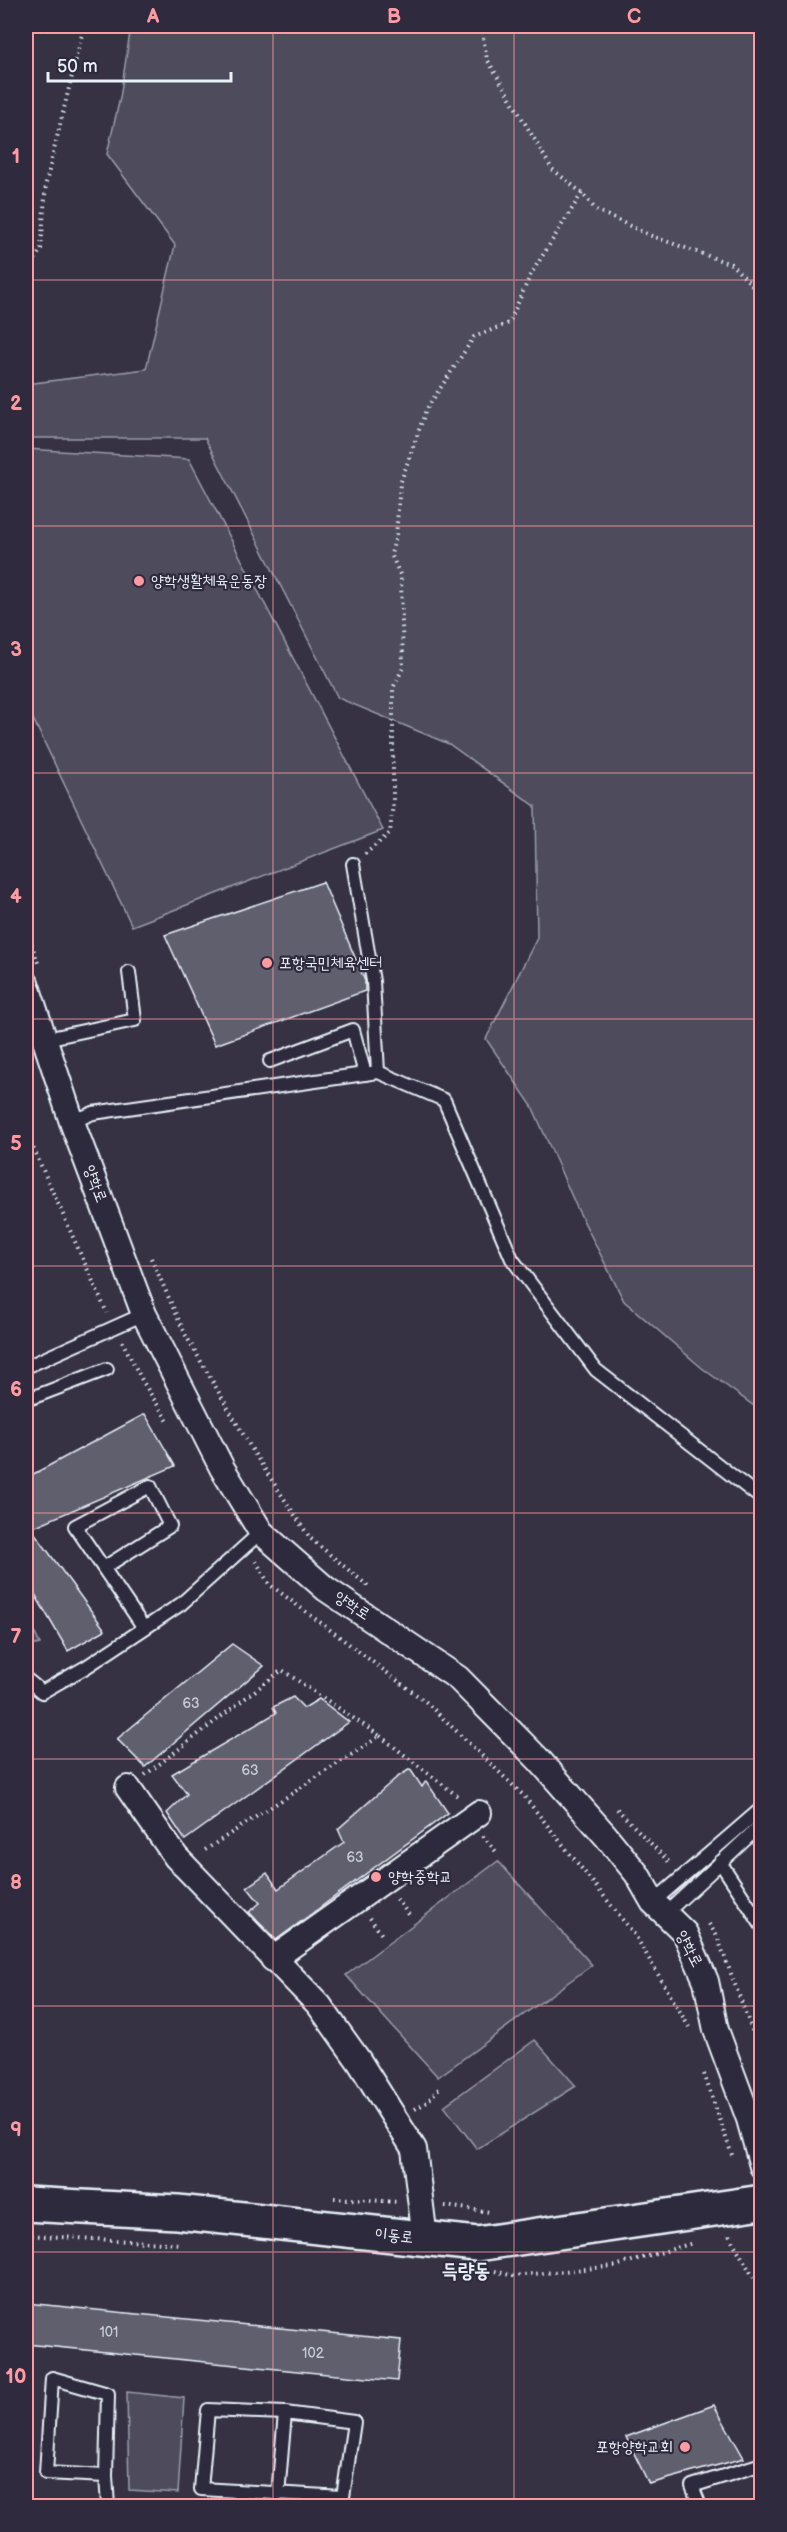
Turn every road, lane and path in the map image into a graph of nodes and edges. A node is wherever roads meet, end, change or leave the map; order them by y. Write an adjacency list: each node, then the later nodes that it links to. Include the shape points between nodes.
1 (84, 26): 4 (path, via 46,183 41,249)
2 (481, 26): 3 (path, via 487,59 552,169)
3 (582, 193): 5 (path, via 596,210 649,235 731,264); 6 (path, via 531,274 509,323 474,337 426,410 400,484 391,554 401,578 403,668 393,688 390,834)
4 (26, 275)
5 (762, 295)
6 (353, 864): 12 (lane, via 373,981)
7 (26, 927): 9 (path)
8 (129, 972): 10 (lane, via 135,1020)
9 (33, 978): 10 (street, 양학로)
10 (46, 1039): 14 (street, 양학로)
11 (270, 1060): 13 (lane, via 353,1030)
12 (378, 1072): 13 (lane); 20 (lane, via 444,1100 512,1258 596,1370)
13 (365, 1074): 14 (lane, via 93,1113)
14 (72, 1122): 16 (street, 양학로)
15 (148, 1250): 23 (path, via 185,1334 254,1453 310,1538)
16 (144, 1314): 17 (lane); 21 (street, 양학로, via 222,1468)
17 (26, 1367)
18 (107, 1369): 19 (lane)
19 (26, 1400)
20 (762, 1499)
21 (261, 1532): 24 (lane, via 181,1604); 35 (street, 양학로, via 326,1588 458,1678 540,1761 606,1836)
22 (105, 1567): 22 (lane, via 170,1526 150,1486 75,1526); 24 (lane)
23 (377, 1593)
24 (144, 1628): 25 (lane, via 42,1692)
25 (26, 1679)
26 (380, 1736): 27 (path, via 282,1670); 30 (path); 34 (path)
27 (128, 1788): 34 (street)
28 (616, 1808): 32 (path)
29 (762, 1808): 35 (lane)
30 (479, 1813): 37 (street)
31 (762, 1824): 33 (lane)
32 (669, 1862)
33 (720, 1862): 35 (lane); 36 (lane)
34 (183, 1865): 37 (street)
35 (659, 1908): 40 (street, 양학로, via 685,1932 706,1981 716,2030)
36 (762, 1926)
37 (273, 1959): 39 (street, via 319,2005)
38 (441, 2086): 39 (path, via 427,2102)
39 (397, 2121): 44 (street, via 414,2149)
40 (762, 2166)
41 (762, 2202): 44 (street, 이동로, via 477,2244)
42 (26, 2204): 44 (street, 이동로, via 177,2212)
43 (728, 2233): 47 (path)
44 (425, 2239)
45 (694, 2243): 46 (path, via 615,2266 513,2276)
46 (488, 2269)
47 (762, 2292)
48 (285, 2413): 51 (lane); 51 (lane, via 208,2410 201,2489); 52 (lane, via 354,2422)
49 (762, 2464): 54 (lane, via 692,2486)
50 (106, 2476): 50 (lane, via 108,2394 52,2378 45,2473); 53 (lane)
51 (278, 2495): 52 (lane)
52 (344, 2502)
53 (108, 2506)
54 (700, 2506)

